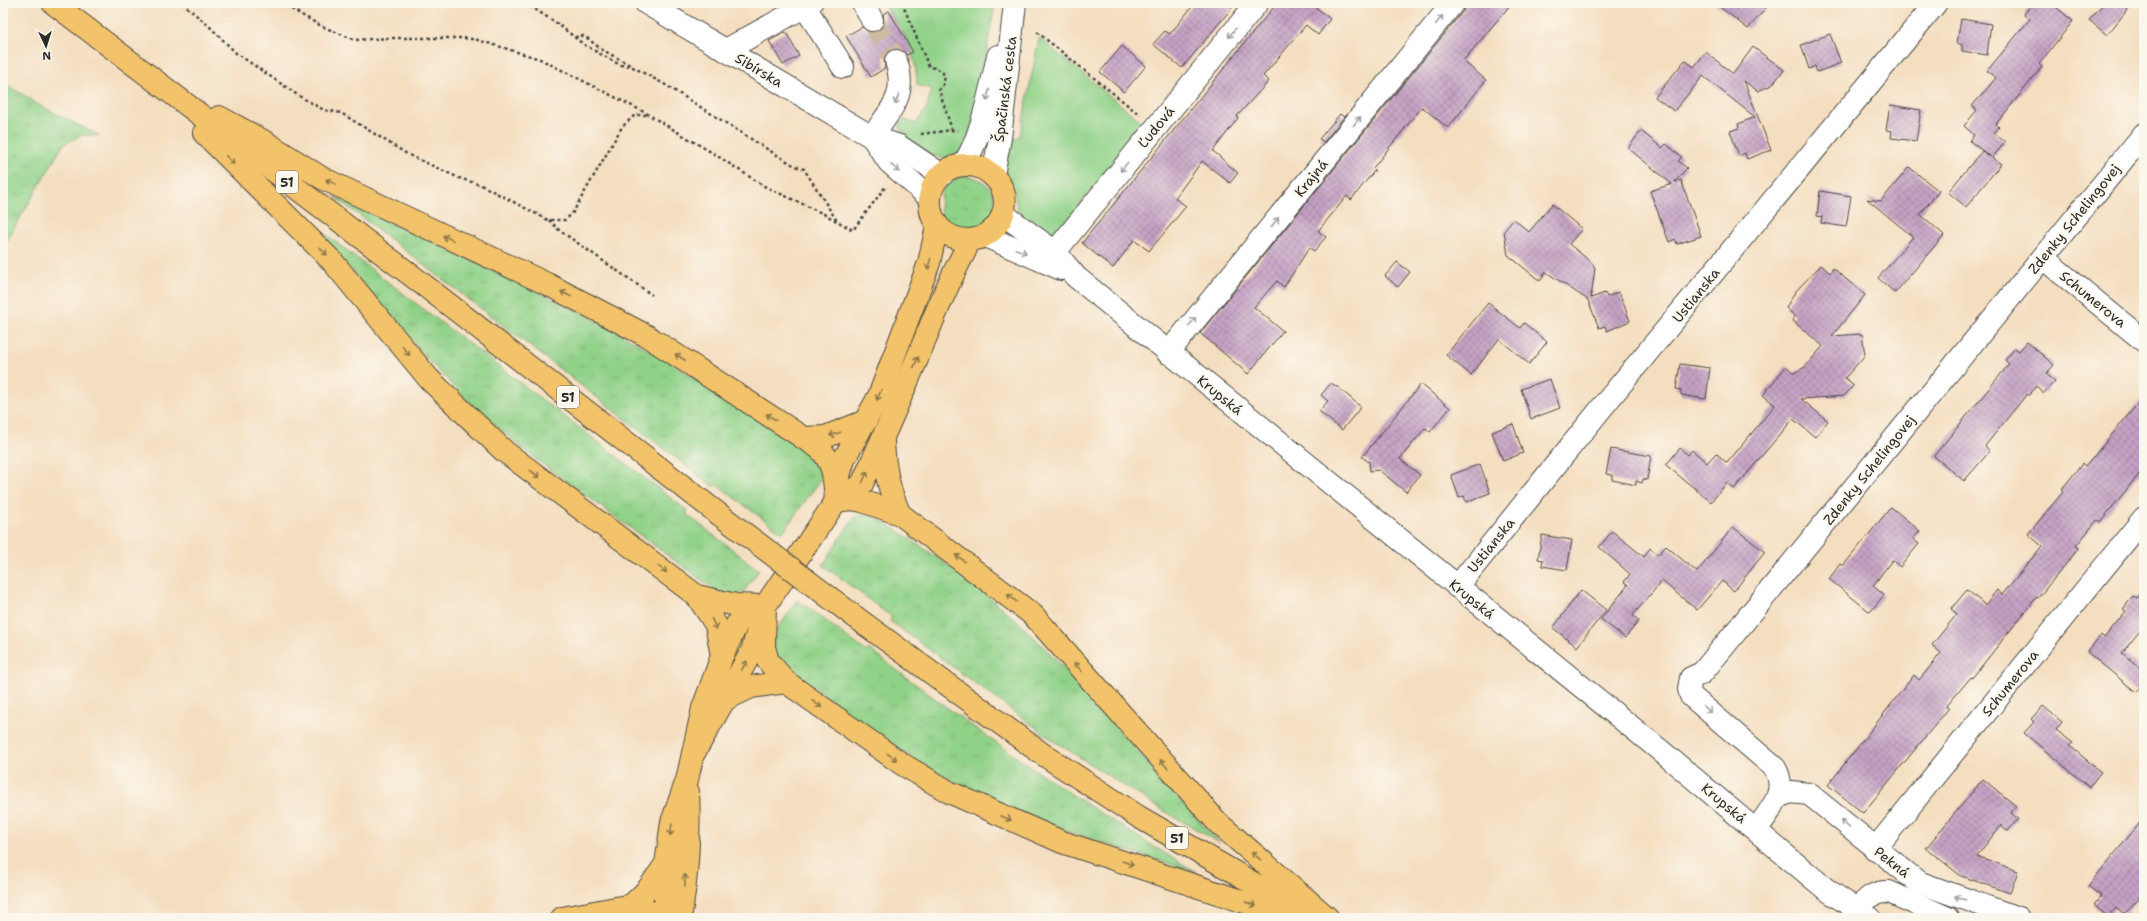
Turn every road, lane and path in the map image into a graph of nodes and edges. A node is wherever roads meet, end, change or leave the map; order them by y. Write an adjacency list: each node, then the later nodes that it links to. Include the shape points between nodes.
1 (52, 3): 18 (main road, 51)
2 (182, 3): 32 (path, via 236,53 300,96 324,110 341,113 407,154 459,178 481,185)
3 (281, 3): 19 (path, via 321,26 355,40 450,38 478,40 508,49 540,59)
4 (524, 3): 13 (path)
5 (646, 3): 14 (street, Sibírska)
6 (902, 3): 21 (path, via 929,67 943,73 944,82 939,90)
7 (1014, 3): 26 (street, Špačinská cesta, one-way to 26, via 977,134 970,155); 29 (street, Špačinská cesta, via 1000,138)
8 (1257, 3): 36 (street, Ľudová, one-way to 36)
9 (1454, 3): 41 (street, Krajná, one-way to 9)
10 (1936, 3): 48 (street, Ustianska)
11 (808, 5): 14 (street); 17 (street)
12 (1037, 32): 20 (path)
13 (575, 37): 16 (path, via 620,65); 16 (path, via 587,38 600,49)
14 (726, 50): 24 (street, Sibírska)
15 (896, 62): 24 (street, one-way to 24, via 900,73 899,97)
16 (631, 66): 33 (path, via 795,166 804,169)
17 (843, 67)
18 (154, 82): 44 (main road, one-way to 18, via 647,336 547,284 322,178 267,143); 49 (main road, one-way to 49, via 332,261 429,378 504,451); 67 (main road, 51, bridge, via 420,282 716,512 1042,754 1139,817)
19 (650, 115): 32 (path, via 635,115 622,127 572,214 566,220); 33 (path, via 764,186)
20 (1141, 115)
21 (952, 130): 22 (path); 25 (path)
22 (966, 132)
23 (2144, 134): 37 (street, Zdenky Schelingovej)
24 (872, 136): 27 (street, Sibírska, one-way to 27, via 889,162); 28 (street, Sibírska, via 899,146)
25 (913, 136)
26 (963, 165): 28 (main road, via 954,167); 29 (main road, via 979,167)
27 (898, 170): 30 (street, Sibírska); 33 (path, via 853,230)
28 (942, 175): 30 (main road, via 934,185)
29 (993, 175): 31 (main road, via 1003,193)
30 (930, 198): 34 (main road, via 931,213)
31 (1003, 214): 35 (main road, via 996,226); 36 (street, Krupská)
32 (548, 220): 39 (path)
33 (837, 221)
34 (937, 226): 35 (main road, via 955,238); 42 (main road, one-way to 42, via 929,263 879,396)
35 (978, 238): 38 (street, Krupská, one-way to 38, via 1036,257); 43 (main road, one-way to 35, via 952,274)
36 (1055, 252): 38 (street, Krupská)
37 (2043, 258): 40 (street, Schumerova); 56 (street, Zdenky Schelingovej, one-way to 56, via 1702,673 1691,678 1691,696 1775,768 1780,776)
38 (1076, 277): 41 (street, Krupská)
39 (652, 295)
40 (2144, 341)
41 (1168, 353): 48 (street, Krupská)
42 (866, 421): 44 (main road, one-way to 44, via 825,437); 45 (main road, via 844,459)
43 (883, 436): 45 (main road, one-way to 43, via 862,484); 46 (main road, via 887,481)
44 (804, 438): 45 (main road, via 828,457 833,470)
45 (836, 501): 46 (main road, via 862,501); 50 (main road)
46 (900, 514): 68 (main road, one-way to 46, via 1218,823 1033,615)
47 (2144, 518): 58 (street, Schumerova)
48 (1457, 587): 57 (street, Krupská)
49 (697, 596): 50 (main road, via 736,605); 51 (main road, one-way to 51, via 716,625)
50 (765, 606): 51 (main road, via 746,614 737,624); 52 (main road, via 764,647 768,661); 53 (main road, one-way to 50, via 752,651)
51 (722, 656): 54 (main road, via 702,708)
52 (786, 682): 53 (main road, via 751,687); 66 (main road, one-way to 66, via 902,764 949,792 994,813 1062,842)
53 (724, 700): 54 (main road)
54 (694, 753): 55 (main road)
55 (687, 780): 59 (main road, one-way to 59, via 672,822); 65 (main road, one-way to 55, via 685,892 689,814)
56 (1779, 796): 57 (street); 58 (street, Pekná, one-way to 56, via 1808,794 1791,792)
57 (1756, 830): 61 (street, Krupská, via 1827,890)
58 (1875, 849): 70 (street, Pekná, one-way to 58, via 1918,882)
59 (666, 864): 60 (main road, via 648,889); 64 (main road, via 665,898 668,909)
60 (632, 905): 62 (main road); 63 (main road)
61 (1863, 914): 69 (street, via 1871,895 1889,892)
62 (562, 918)
63 (667, 918)
64 (675, 918)
65 (680, 918)
66 (1293, 918)
67 (1315, 918)
68 (1328, 918)
69 (1948, 918)
70 (2018, 918)

